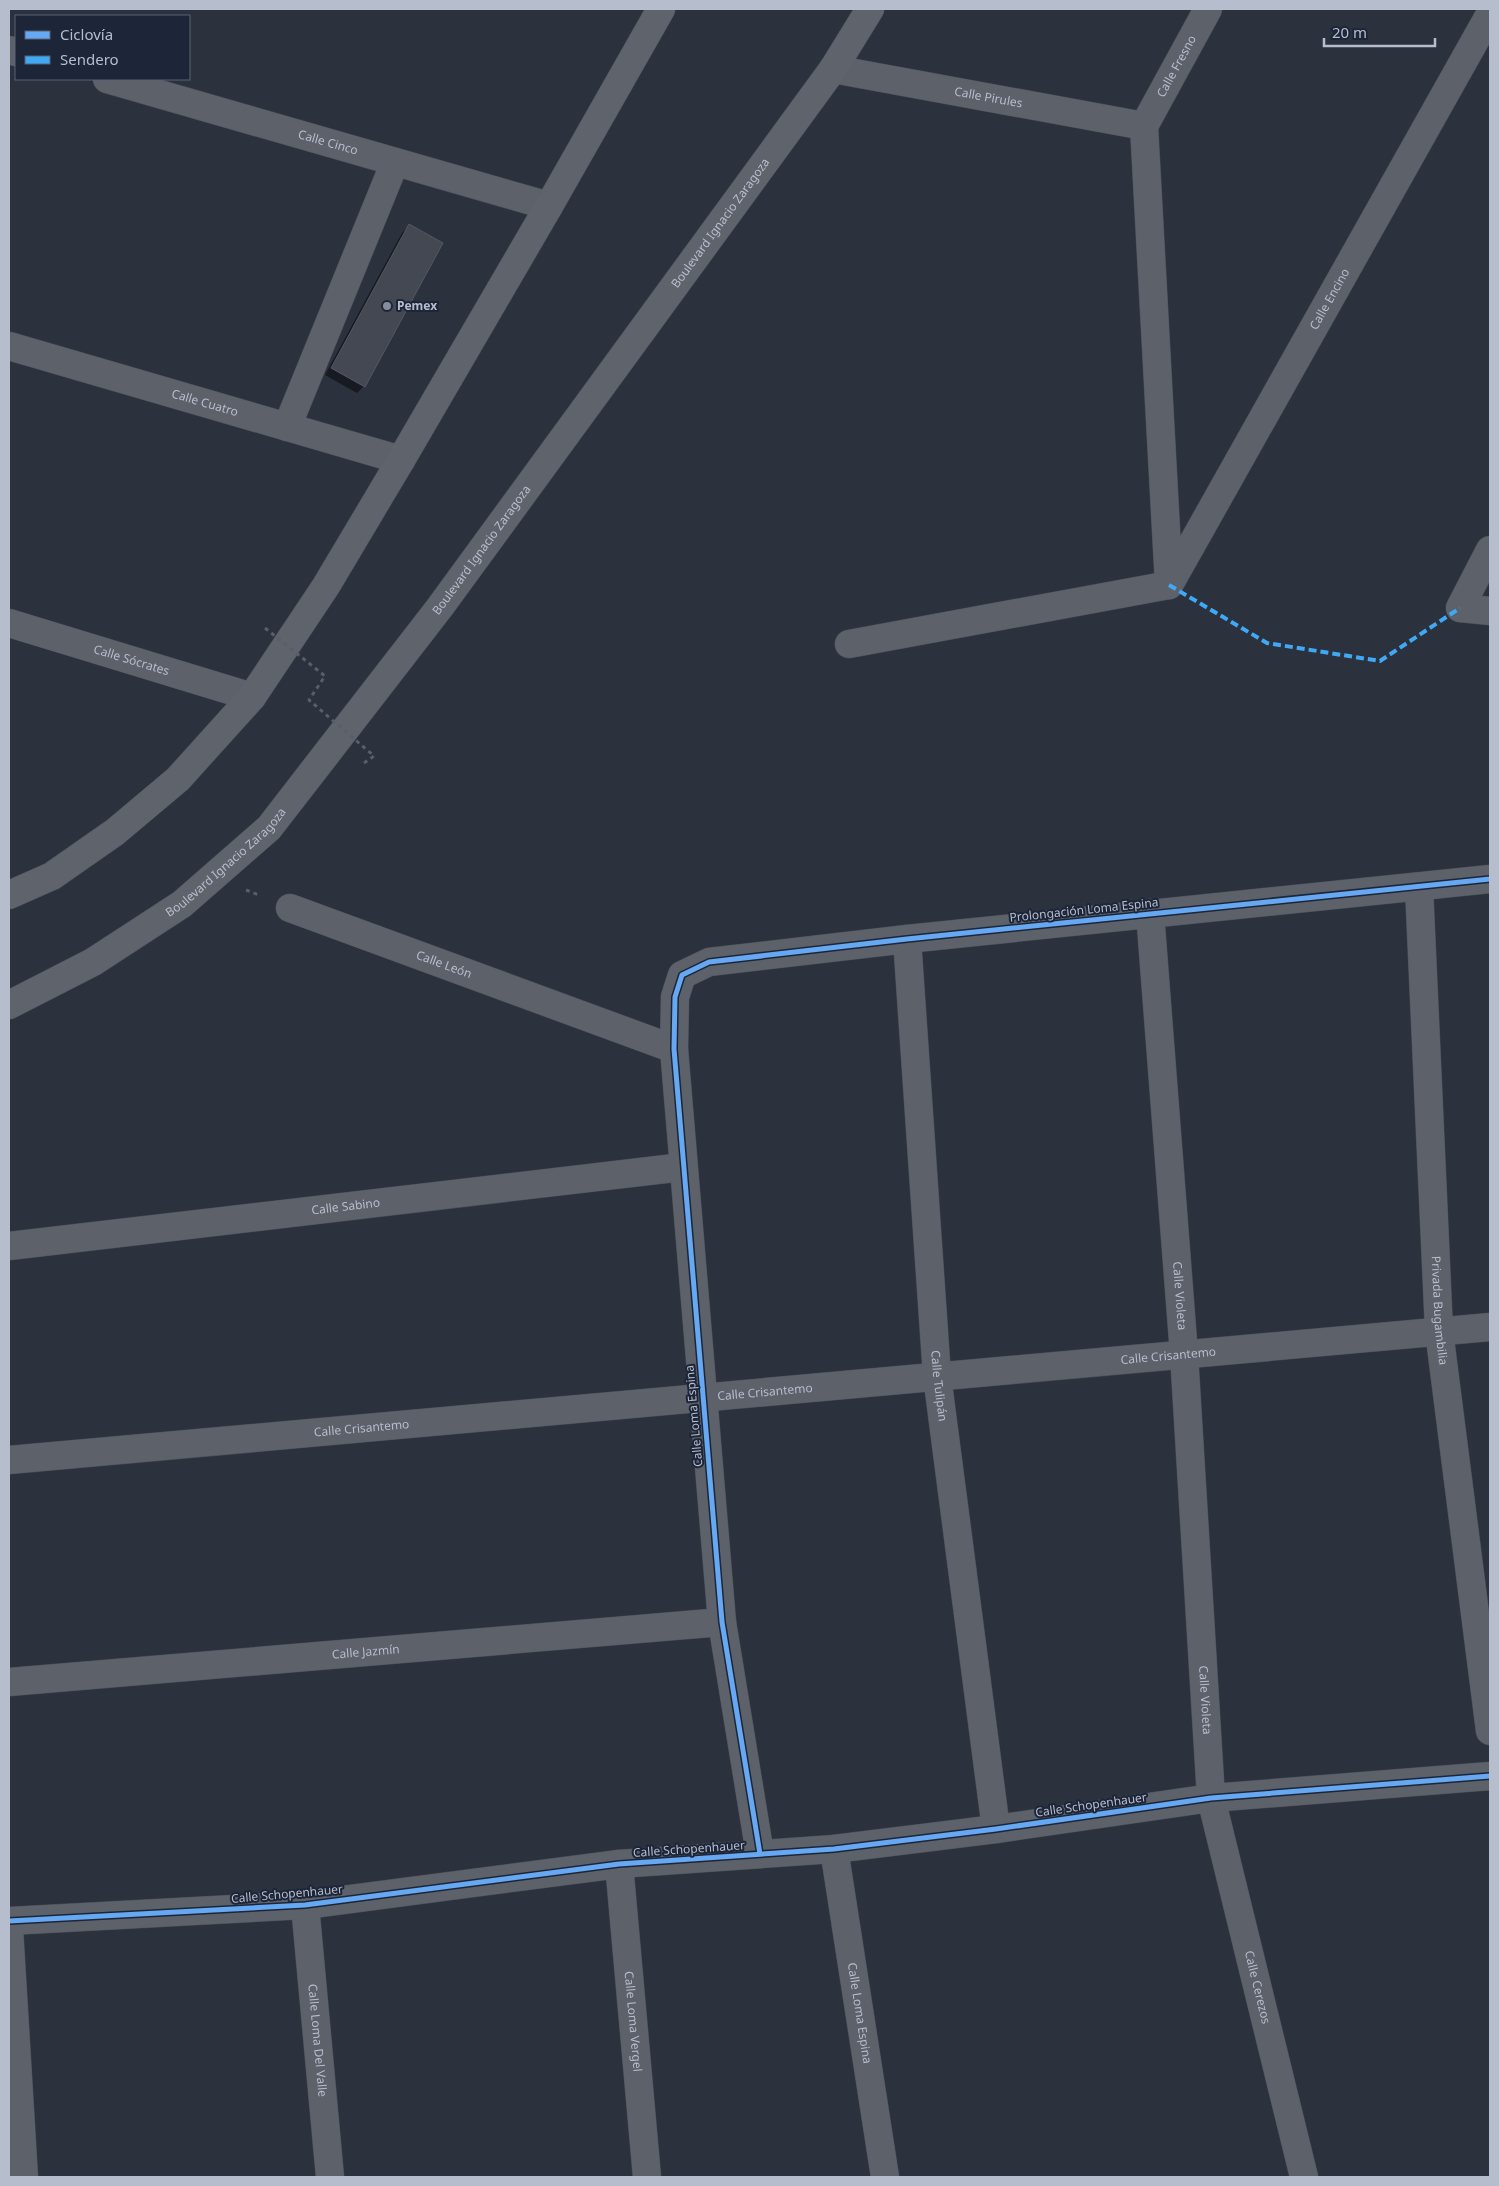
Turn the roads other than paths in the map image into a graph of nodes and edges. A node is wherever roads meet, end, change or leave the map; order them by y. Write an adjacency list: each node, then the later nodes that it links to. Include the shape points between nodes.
1 (661, 9): 9 (main road)
2 (870, 9): 5 (main road, Boulevard Ignacio Zaragoza)
3 (1208, 9): 7 (street, Calle Fresno)
4 (1490, 14): 14 (street, Calle Encino)
5 (833, 70): 7 (street, Calle Pirules); 26 (main road, Boulevard Ignacio Zaragoza, via 440,607 269,828 182,904 93,962)
6 (110, 80): 8 (street, Calle Cinco)
7 (1144, 126): 14 (street)
8 (395, 162): 9 (street, Calle Cinco); 11 (street)
9 (549, 206): 12 (main road)
10 (9, 346): 11 (street, Calle Cuatro)
11 (286, 427): 12 (street, Calle Cuatro)
12 (401, 460): 18 (main road, via 326,586)
13 (1490, 550): 15 (street, via 1460,608)
14 (1169, 585): 17 (street)
15 (1490, 611)
16 (9, 623): 18 (street, Calle Sócrates)
17 (849, 644)
18 (252, 696): 21 (main road, via 178,779 115,832 52,876)
19 (1490, 879): 20 (street, Prolongación Loma Espina)
20 (1419, 887): 23 (street, Prolongación Loma Espina); 31 (street, Privada Bugambilia)
21 (9, 896)
22 (290, 908): 27 (street, Calle León)
23 (1150, 913): 24 (street, Prolongación Loma Espina); 32 (street, Calle Violeta)
24 (907, 939): 25 (street, Prolongación Loma Espina, via 709,962); 33 (street, Calle Tulipán)
25 (682, 975): 27 (street, Calle Loma Espina, via 675,997)
26 (9, 1005)
27 (674, 1049): 28 (street, Calle Loma Espina)
28 (683, 1167): 29 (street, Calle Sabino); 34 (street, Calle Loma Espina)
29 (9, 1246)
30 (1490, 1327): 31 (street, Calle Crisantemo)
31 (1439, 1331): 32 (street, Calle Crisantemo); 38 (street, Privada Bugambilia)
32 (1184, 1354): 33 (street, Calle Crisantemo); 40 (street, Calle Violeta)
33 (938, 1376): 34 (street, Calle Crisantemo); 41 (street, Calle Tulipán)
34 (702, 1398): 35 (street, Calle Crisantemo); 36 (street, Calle Loma Espina)
35 (9, 1460)
36 (722, 1622): 37 (street, Calle Jazmín); 43 (street, Calle Loma Espina)
37 (9, 1682)
38 (1490, 1731)
39 (1490, 1776): 40 (street, Calle Schopenhauer)
40 (1211, 1798): 41 (street, Calle Schopenhauer); 52 (street, Calle Cerezos)
41 (996, 1829): 42 (street, Calle Schopenhauer)
42 (834, 1849): 43 (street, Calle Schopenhauer); 51 (street, Calle Loma Espina)
43 (760, 1854): 44 (street, Calle Schopenhauer)
44 (618, 1864): 45 (street, Calle Schopenhauer); 50 (street, Calle Loma Vergel)
45 (305, 1905): 46 (street, Calle Schopenhauer); 49 (street, Calle Loma Del Valle)
46 (9, 1921)
47 (9, 1928): 48 (street)
48 (19, 2170)
49 (330, 2177)
50 (647, 2177)
51 (885, 2177)
52 (1304, 2177)

